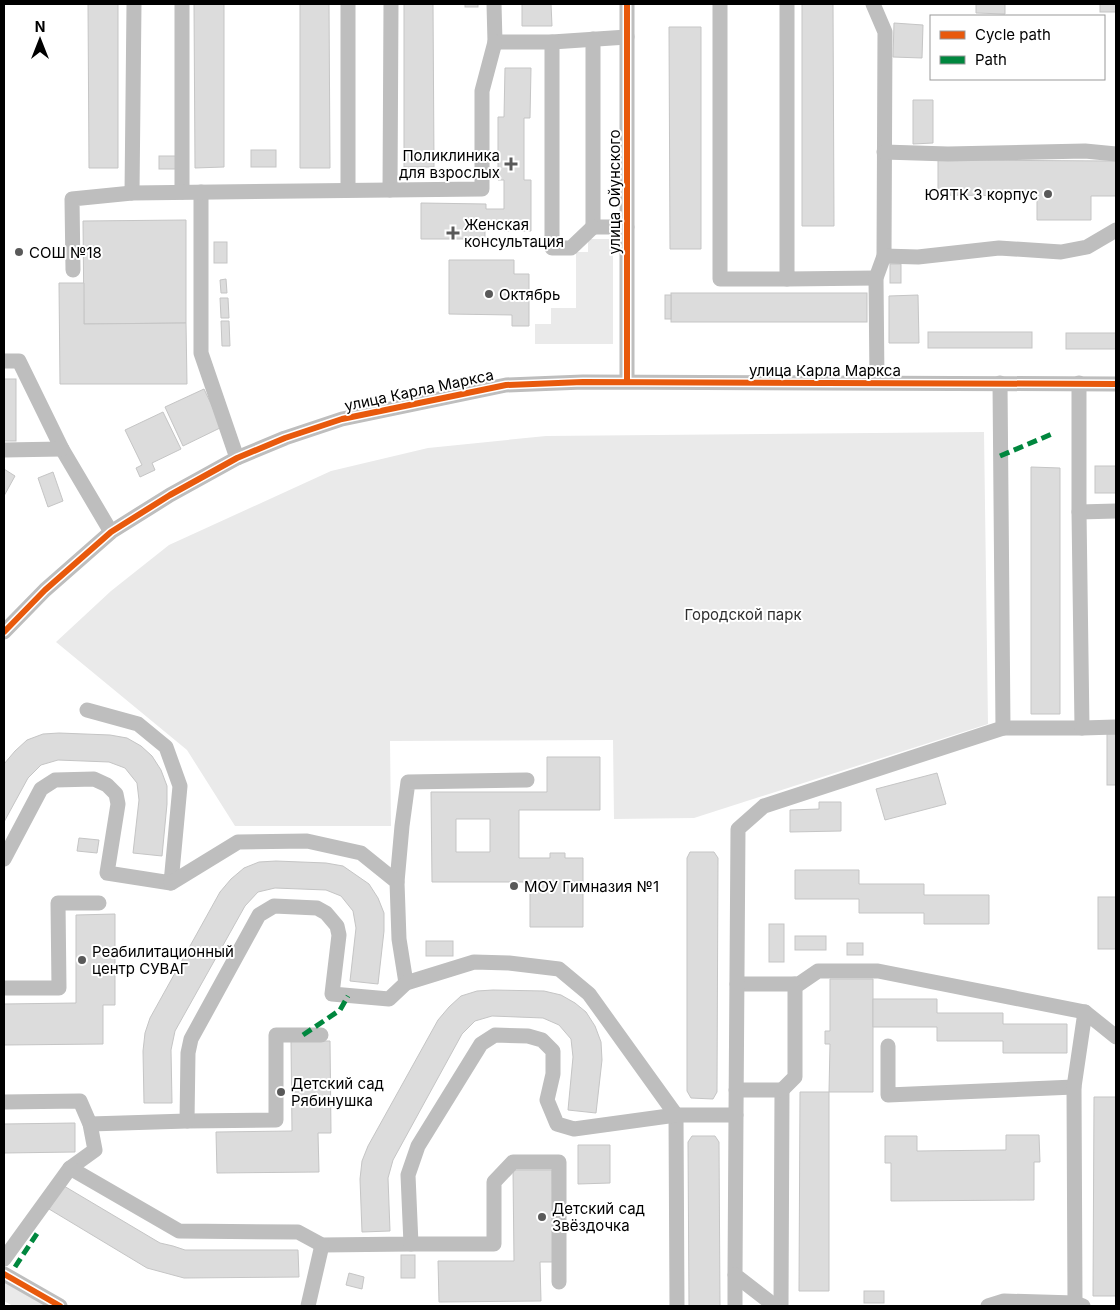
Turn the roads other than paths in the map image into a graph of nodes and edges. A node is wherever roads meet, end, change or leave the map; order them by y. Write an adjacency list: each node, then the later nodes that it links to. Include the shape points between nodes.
1 (134, 4): 20 (street)
2 (182, 4): 18 (street)
3 (348, 4): 16 (street)
4 (391, 4): 17 (street)
5 (494, 4): 12 (street)
6 (627, 4): 10 (street, улица Ойунского)
7 (720, 4): 27 (street, via 720,279)
8 (787, 4): 27 (street)
9 (872, 4): 14 (street, via 885,32)
10 (627, 37): 11 (street); 22 (street, улица Ойунского)
11 (593, 39): 13 (street); 21 (street)
12 (495, 42): 13 (street); 17 (street, via 482,91 482,189)
13 (552, 42): 21 (street, via 552,248 571,248)
14 (884, 152): 15 (street, via 1085,151); 24 (street)
15 (1116, 154)
16 (348, 190): 17 (street); 19 (street)
17 (390, 190)
18 (182, 192): 19 (street); 20 (street)
19 (201, 192): 36 (street, via 201,353)
20 (132, 193): 25 (street, via 72,198)
21 (593, 227): 22 (street)
22 (627, 227): 29 (street, улица Ойунского)
23 (1116, 230): 24 (street, via 1087,247 1061,252 999,248 918,257)
24 (884, 256): 26 (street)
25 (73, 270)
26 (876, 278): 27 (street); 30 (street)
27 (787, 279)
28 (4, 361): 34 (street, via 19,361)
29 (626, 381): 30 (street, улица Карла Маркса); 36 (street, улица Карла Маркса, via 506,385 342,419)
30 (878, 382): 31 (street, улица Карла Маркса)
31 (1000, 383): 32 (street, улица Карла Маркса); 43 (street)
32 (1079, 384): 33 (street, улица Карла Маркса); 37 (street)
33 (1116, 384)
34 (62, 449): 35 (street); 39 (street)
35 (4, 450)
36 (237, 458): 39 (street, улица Карла Маркса)
37 (1078, 512): 38 (street); 44 (street)
38 (1116, 512)
39 (110, 532): 40 (street, улица Карла Маркса)
40 (4, 632)
41 (86, 710): 48 (street, via 138,724 166,747 180,786)
42 (1116, 727): 44 (street)
43 (1003, 728): 44 (street); 51 (street, via 764,806 738,829)
44 (1082, 728)
45 (527, 780): 47 (street, via 408,782)
46 (4, 859): 48 (street, via 41,789 55,780 94,779 108,785 116,794 118,804 107,873)
47 (398, 882): 48 (street, via 361,853 307,841 238,842); 50 (street, via 399,939)
48 (171, 883)
49 (99, 902): 53 (street, via 58,903 59,988)
50 (406, 982): 62 (street, via 474,962 559,969 590,994); 64 (street, via 389,999 332,994 339,935 337,926 317,908 274,906 260,915 191,1039 188,1052)
51 (737, 984): 52 (street); 59 (street)
52 (795, 984): 54 (street, via 818,971 878,971); 60 (street, via 795,1077)
53 (4, 988)
54 (1085, 1012): 56 (street); 58 (street)
55 (321, 1035): 64 (street, via 276,1035 276,1120)
56 (1116, 1038)
57 (888, 1046): 58 (street, via 888,1094)
58 (1074, 1088): 73 (street)
59 (736, 1090): 60 (street); 63 (street)
60 (782, 1090): 79 (street)
61 (4, 1102): 65 (street, via 80,1101)
62 (676, 1115): 63 (street); 67 (street, via 574,1129 557,1124 547,1100 553,1074 553,1051 542,1040 528,1036 494,1036 481,1044 418,1146 408,1175); 76 (street)
63 (736, 1115): 71 (street)
64 (188, 1121): 65 (street)
65 (90, 1124): 66 (street, via 96,1150)
66 (70, 1168): 68 (street, via 179,1231 298,1232); 69 (street)
67 (411, 1244): 68 (street); 72 (street, via 494,1244 494,1182 513,1162 559,1162)
68 (322, 1245): 75 (street)
69 (4, 1259)
70 (4, 1274): 74 (street)
71 (735, 1275): 77 (street); 78 (street)
72 (559, 1282)
73 (1079, 1305): 80 (street, via 1004,1301)
74 (60, 1306)
75 (308, 1306)
76 (677, 1306)
77 (735, 1306)
78 (775, 1306)
79 (781, 1306)
80 (988, 1306)

